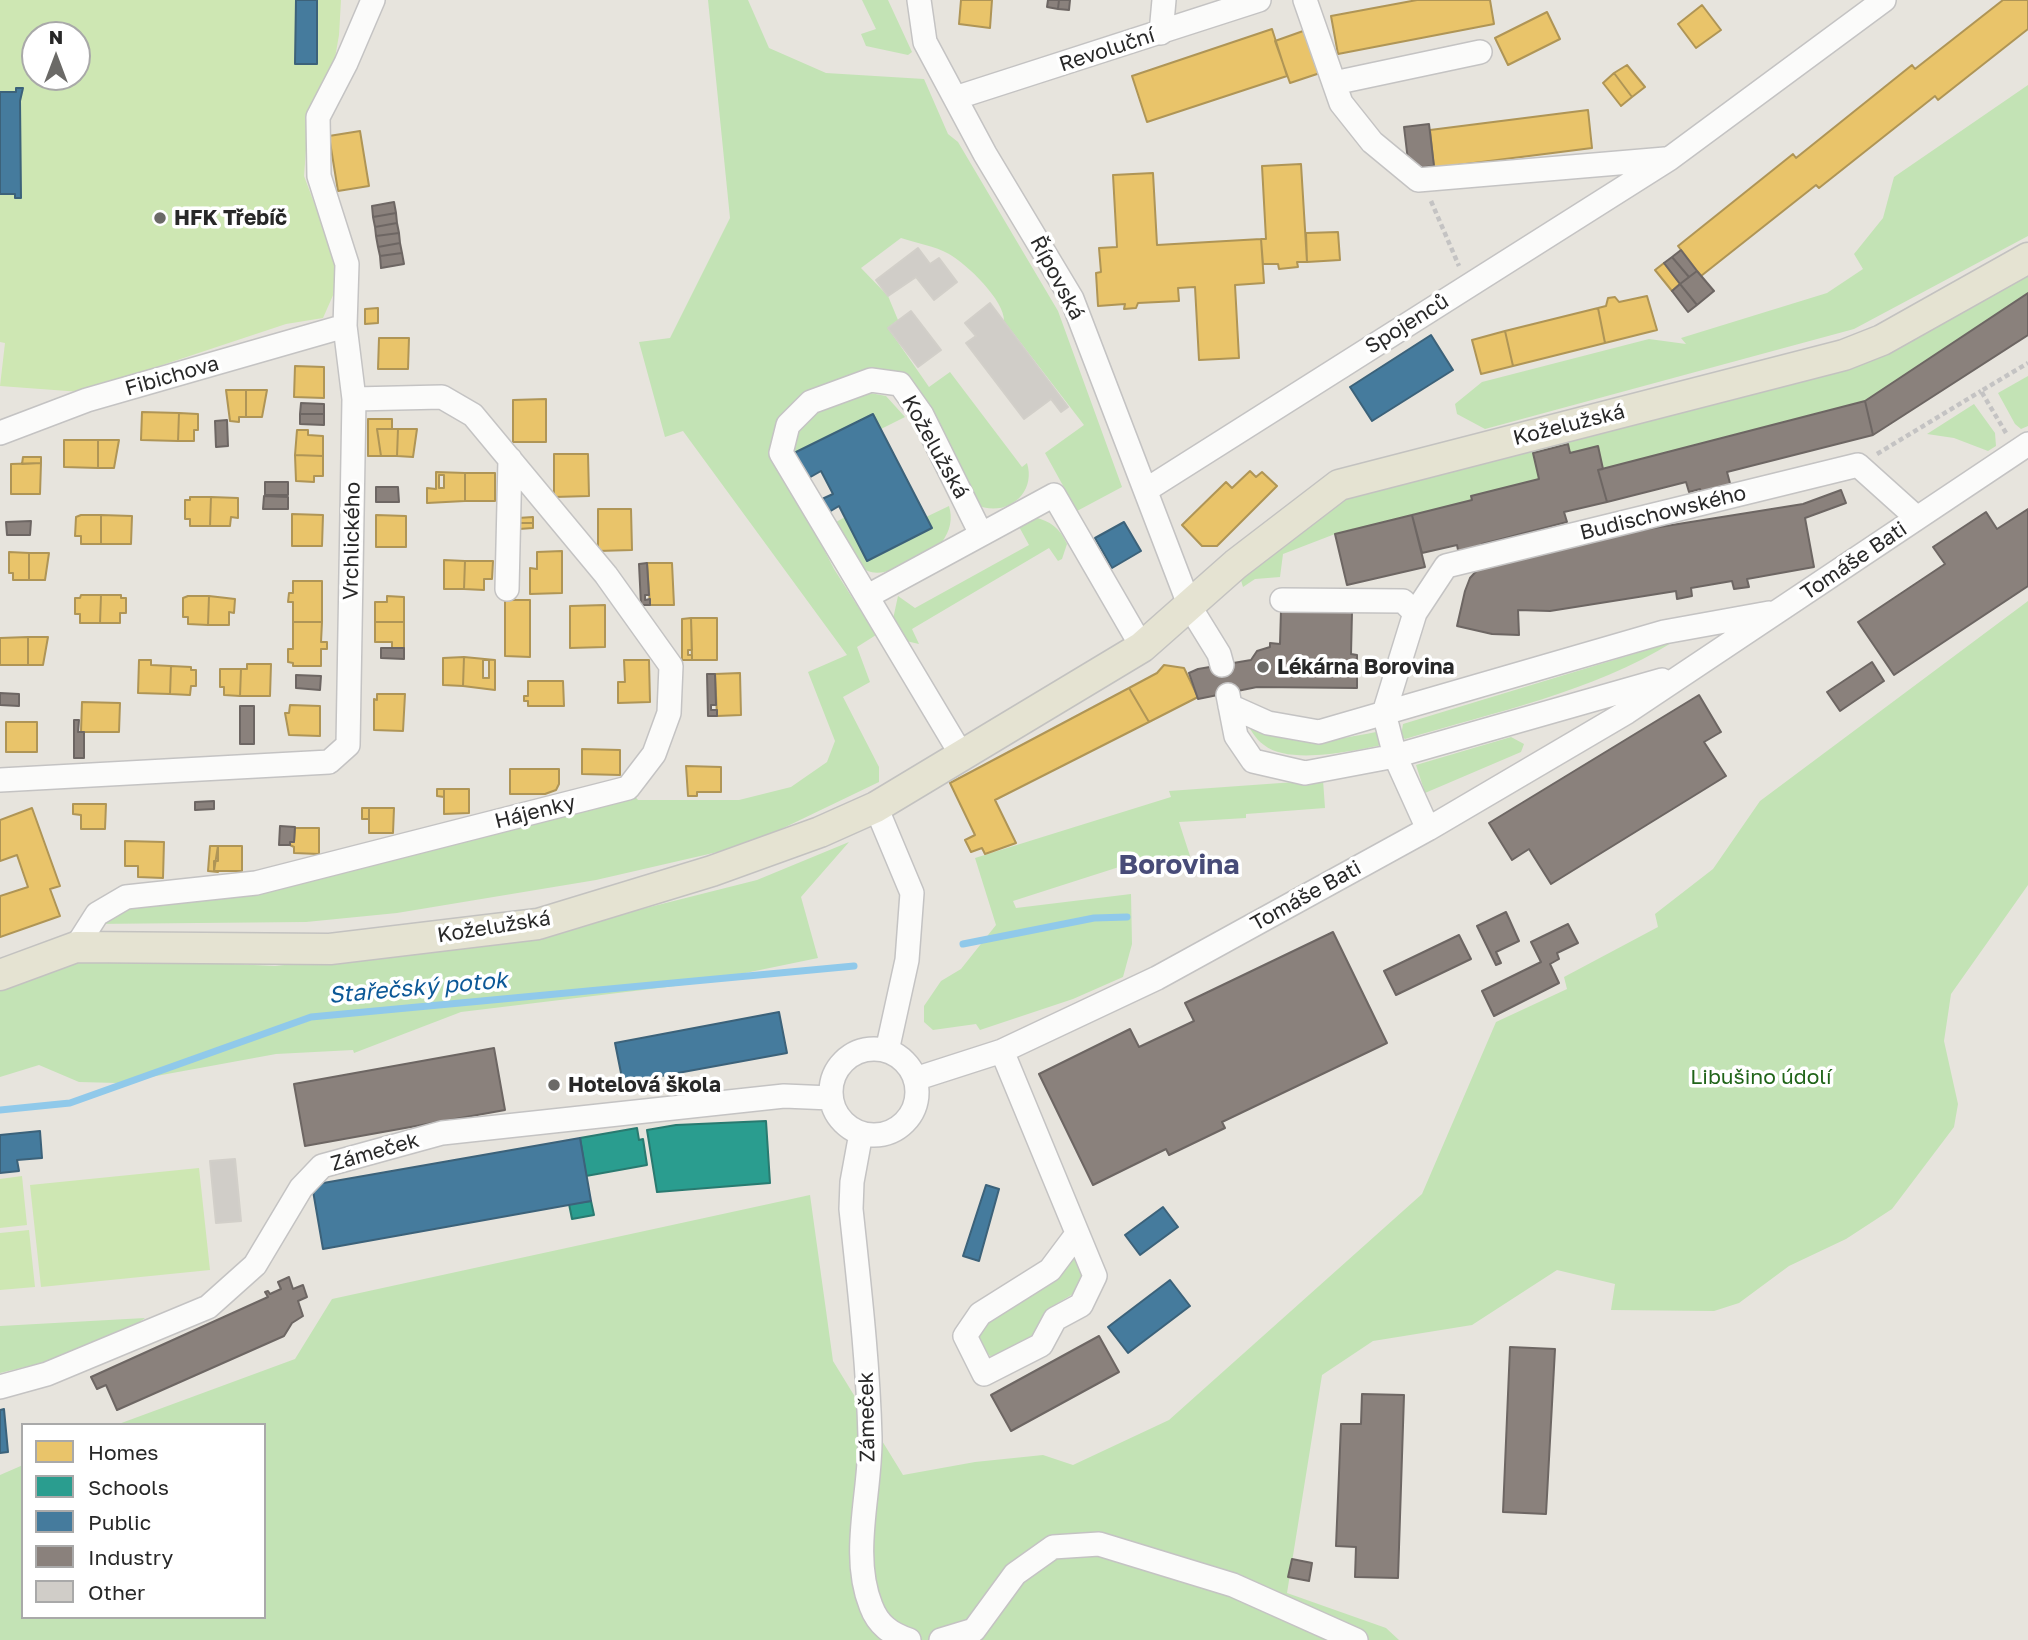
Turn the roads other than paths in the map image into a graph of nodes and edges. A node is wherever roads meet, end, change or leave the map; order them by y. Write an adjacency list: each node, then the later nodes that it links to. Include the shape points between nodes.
1 (373, 0): 13 (street, Vrchlického, via 318,117 319,176 347,264)
2 (919, 0): 10 (street, Řípovská, via 925,42)
3 (1164, 0): 7 (street)
4 (1259, 0): 7 (street, Revoluční)
5 (1305, 0): 9 (street)
6 (1884, 0): 11 (street, Spojenců)
7 (1161, 33): 10 (street, Revoluční)
8 (1480, 52): 9 (street)
9 (1334, 83): 11 (street, via 1341,103 1372,142 1418,180)
10 (955, 98): 18 (street, Řípovská, via 1072,299)
11 (1669, 159): 18 (street, Spojenců)
12 (2028, 258): 24 (main road, Koželužská, via 1882,340 1844,355 1339,485 1236,564)
13 (345, 326): 14 (street, Vrchlického); 15 (street, Fibichova, via 88,400)
14 (354, 398): 17 (street, Hájenky, via 442,397 473,415); 33 (street, Vrchlického, via 348,744 329,762)
15 (0, 433)
16 (2022, 447): 19 (street, Tomáše Bati)
17 (510, 460): 21 (street); 36 (street, Hájenky, via 606,575 671,666 669,713 654,754 628,788 256,883 126,897 97,914)
18 (1146, 490): 24 (street, Řípovská)
19 (1917, 518): 25 (street, Tomáše Bati); 26 (street, Budischowského, via 1858,466 1446,566)
20 (981, 534): 22 (street); 22 (street, Koželužská, via 922,415 900,384 871,380 811,402 789,425 781,453); 27 (street, via 1054,495)
21 (507, 589)
22 (868, 596): 31 (street, Koželužská)
23 (1282, 600): 26 (street, via 1402,601)
24 (1190, 607): 27 (main road, Koželužská); 28 (street)
25 (1779, 611): 29 (street, Tomáše Bati); 30 (street, via 1664,632)
26 (1415, 613): 30 (street, Budischowského)
27 (1142, 647): 31 (main road, Koželužská)
28 (1222, 665)
29 (1678, 675): 32 (street, Tomáše Bati); 35 (street, Tomáše Bati, via 1627,712)
30 (1384, 713): 32 (street); 32 (street, Tomáše Bati, via 1320,732 1268,723 1229,699 1236,736 1254,761 1305,773)
31 (961, 754): 34 (main road, Koželužská)
32 (1395, 756): 35 (street)
33 (0, 780)
34 (876, 807): 36 (main road, Koželužská, via 712,871 538,923 330,949); 38 (street, via 912,893 906,960)
35 (1428, 829): 39 (street, Tomáše Bati, via 1157,978)
36 (76, 947): 37 (main road, Koželužská)
37 (0, 975)
38 (887, 1051): 40 (street, via 909,1066); 41 (street, via 858,1051 846,1059 834,1077)
39 (1002, 1051): 40 (street, Tomáše Bati); 43 (street)
40 (915, 1079): 42 (street, via 915,1101 905,1120 880,1134)
41 (831, 1098): 42 (street, via 842,1120); 44 (street, Zámeček, via 784,1096 442,1133 321,1167 301,1188 255,1265 208,1307 47,1374)
42 (861, 1133): 45 (street, Zámeček, via 851,1209 869,1415 862,1563 871,1607 889,1634)
43 (1077, 1234): 43 (street, via 1095,1276 1081,1305 1055,1319 1041,1345 984,1374 965,1336 980,1314 1050,1270)
44 (0, 1387)
45 (909, 1640)
46 (942, 1640): 47 (street, via 974,1630 1015,1574 1053,1547 1100,1544 1233,1586)
47 (1356, 1640)

